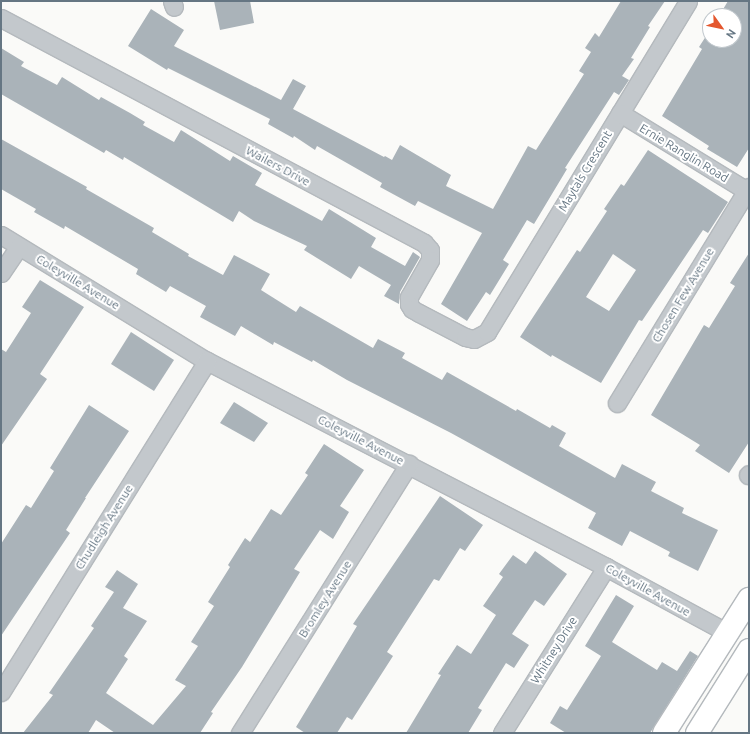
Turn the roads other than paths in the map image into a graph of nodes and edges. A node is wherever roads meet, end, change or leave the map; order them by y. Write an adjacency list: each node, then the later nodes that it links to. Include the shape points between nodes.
1 (688, 1): 3 (street, Maytals Crescent)
2 (1, 18): 8 (street, Wailers Drive, via 424,243 430,250 430,260 409,297 409,304 412,309 465,337)
3 (620, 113): 4 (street, Ernie Ranglin Road); 8 (street, Maytals Crescent, via 487,332)
4 (748, 190): 10 (street, Chosen Few Avenue)
5 (1, 235): 6 (street, Coleyville Avenue)
6 (18, 246): 7 (street); 9 (street, Coleyville Avenue)
7 (1, 273)
8 (479, 338)
9 (207, 361): 11 (street, Coleyville Avenue); 16 (street, Chudleigh Avenue)
10 (617, 404)
11 (409, 464): 12 (street, Coleyville Avenue); 17 (street, Bromley Avenue)
12 (606, 567): 14 (street, Coleyville Avenue); 18 (street, Whitney Drive)
13 (749, 600): 14 (highway)
14 (728, 633): 19 (highway)
15 (749, 650): 20 (highway)
16 (1, 692)
17 (240, 733)
18 (502, 733)
19 (664, 733)
20 (697, 733)

